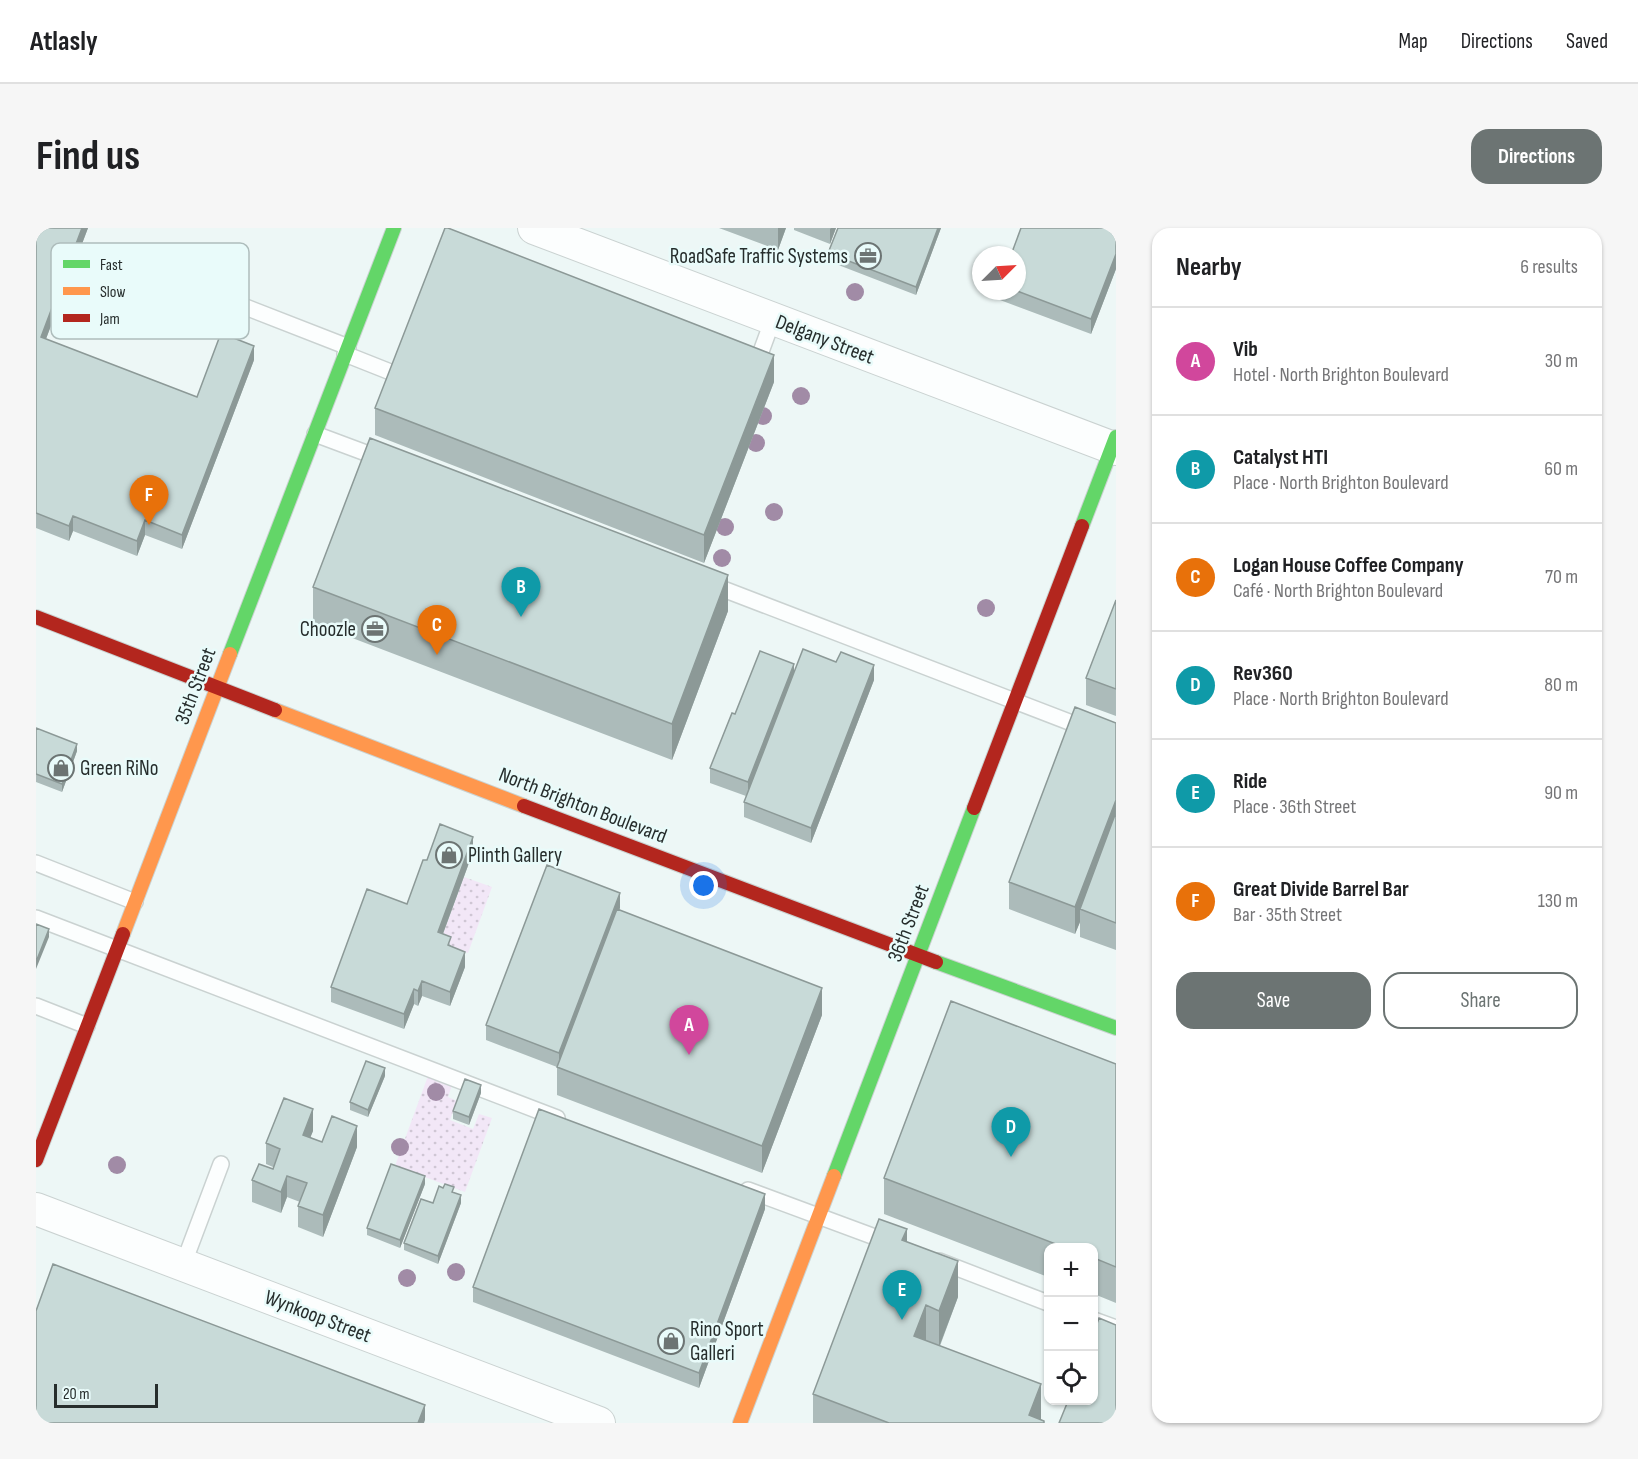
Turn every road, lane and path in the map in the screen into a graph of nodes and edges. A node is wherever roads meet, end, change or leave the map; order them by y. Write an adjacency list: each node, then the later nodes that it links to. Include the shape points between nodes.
1 (394, 228): 5 (street, 35th Street)
2 (534, 228): 4 (street, Delgany Street)
3 (249, 310): 5 (lane)
4 (773, 319): 6 (lane); 9 (street, Delgany Street)
5 (346, 350): 7 (lane); 8 (street, 35th Street)
6 (753, 374)
7 (398, 375)
8 (315, 434): 10 (lane); 13 (street, 35th Street)
9 (1115, 444): 14 (street, 36th Street)
10 (393, 464)
11 (693, 578): 14 (lane)
12 (36, 616): 13 (street, North Brighton Boulevard)
13 (217, 688): 17 (street, 35th Street); 20 (street, North Brighton Boulevard)
14 (1015, 701): 15 (lane); 20 (street, 36th Street)
15 (1116, 740)
16 (36, 863): 17 (lane)
17 (135, 902): 19 (street, 35th Street)
18 (36, 918): 19 (lane)
19 (117, 949): 22 (street, 35th Street); 24 (lane)
20 (918, 956): 23 (street, North Brighton Boulevard); 29 (street, 36th Street)
21 (36, 1006): 22 (lane)
22 (87, 1026): 25 (street, 35th Street)
23 (1116, 1028)
24 (575, 1125)
25 (36, 1160)
26 (221, 1164): 32 (lane)
27 (729, 1183): 29 (lane)
28 (36, 1209): 32 (street, Wynkoop Street)
29 (818, 1216): 30 (lane); 37 (street, 36th Street)
30 (908, 1250)
31 (930, 1258): 33 (lane)
32 (183, 1265): 36 (street, Wynkoop Street)
33 (1044, 1301)
34 (1098, 1321): 35 (lane)
35 (1116, 1328)
36 (599, 1423)
37 (740, 1423)

